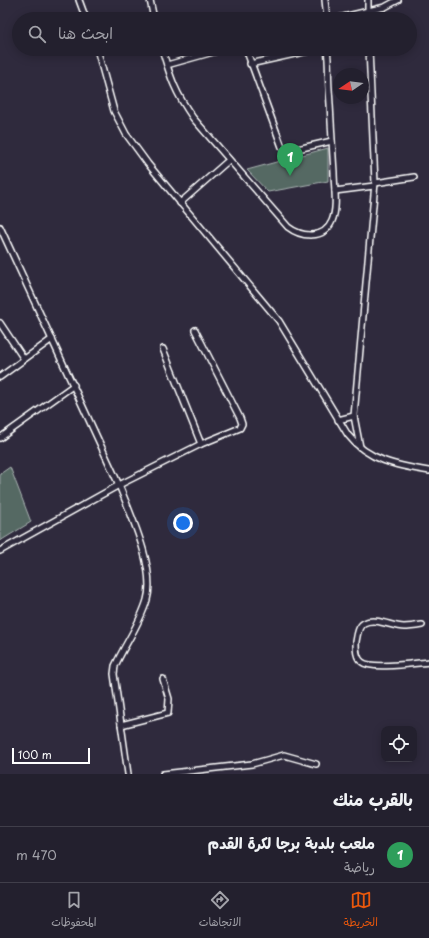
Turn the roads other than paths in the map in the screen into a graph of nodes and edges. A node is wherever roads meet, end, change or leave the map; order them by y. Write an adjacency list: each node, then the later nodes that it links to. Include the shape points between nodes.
1 (79, 0): 7 (street)
2 (150, 0): 8 (street)
3 (325, 0): 9 (street)
4 (368, 0): 6 (street)
5 (398, 0): 6 (street, via 385,7)
6 (368, 11): 10 (street)
7 (83, 12)
8 (153, 12)
9 (326, 12)
10 (364, 12)
11 (99, 56): 25 (street, via 114,111 120,123)
12 (164, 56): 19 (street)
13 (199, 56): 19 (street)
14 (248, 56): 18 (street)
15 (286, 56): 18 (street)
16 (327, 56): 20 (street)
17 (369, 56): 23 (street)
18 (250, 64): 20 (street, via 283,148 288,150)
19 (167, 65): 21 (street, via 170,78 183,103)
20 (332, 141): 24 (street)
21 (229, 160): 24 (street, via 288,227 299,234 317,234 330,226 334,215); 25 (street)
22 (414, 178): 23 (street)
23 (374, 185): 24 (street); 34 (street)
24 (334, 191)
25 (180, 203): 35 (street, via 279,321)
26 (0, 227): 29 (street)
27 (0, 323): 31 (street)
28 (195, 330): 37 (street, via 242,423 238,430)
29 (52, 339): 31 (street); 33 (street)
30 (163, 349): 37 (street)
31 (24, 359): 32 (street)
32 (0, 377)
33 (74, 385): 36 (street); 40 (street)
34 (354, 416): 35 (street); 38 (street)
35 (338, 420): 38 (street)
36 (0, 438)
37 (201, 444): 40 (street)
38 (360, 447): 39 (street, via 380,459)
39 (429, 472)
40 (119, 485): 41 (street); 45 (street, via 142,548 149,582 140,619 114,671)
41 (0, 551)
42 (422, 625): 43 (street, via 405,627 375,622 364,623 357,637 356,648 360,660 365,664 378,666)
43 (429, 662)
44 (163, 679): 45 (street, via 169,699 168,713)
45 (121, 725): 47 (street)
46 (316, 764): 48 (street, via 284,755 252,764)
47 (128, 774)
48 (162, 774)

